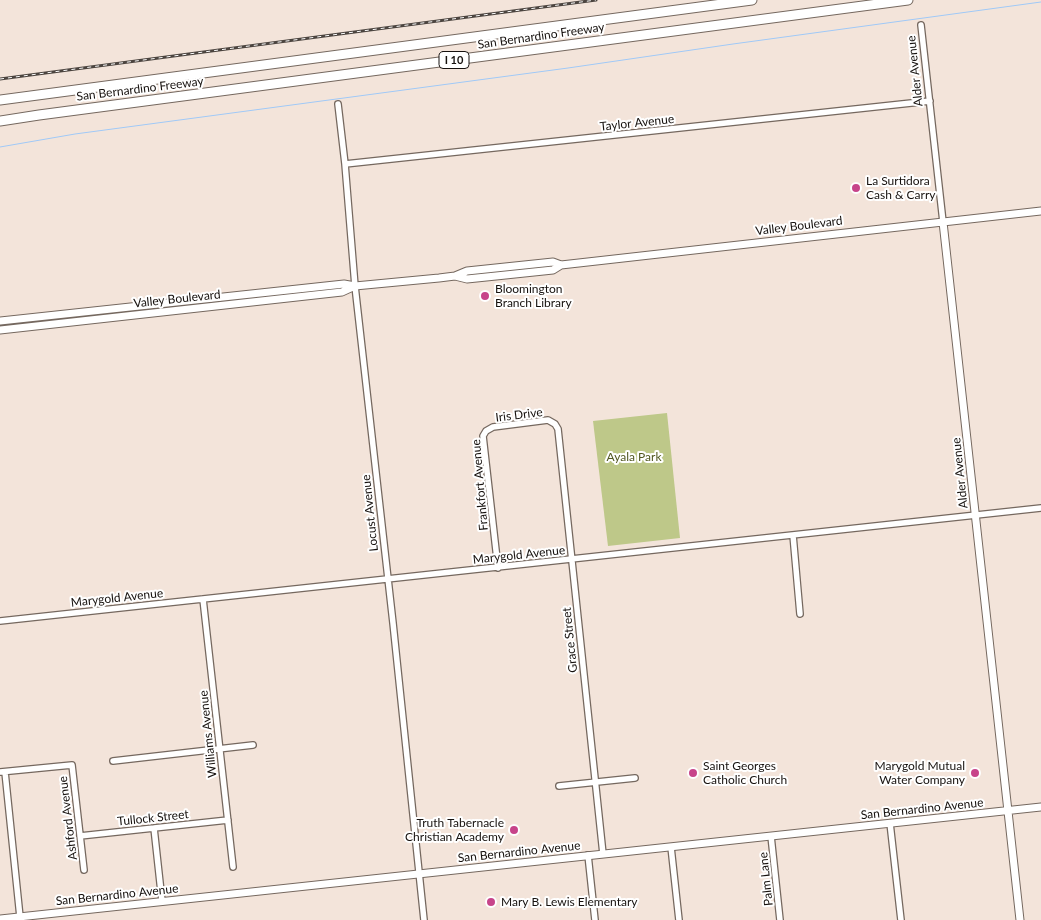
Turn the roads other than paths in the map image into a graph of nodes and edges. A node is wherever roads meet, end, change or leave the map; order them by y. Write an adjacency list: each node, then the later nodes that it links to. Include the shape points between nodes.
1 (752, 0): 4 (highway, San Bernardino Freeway / I 10)
2 (908, 0): 7 (highway, San Bernardino Freeway / I 10)
3 (922, 25): 5 (street, Alder Avenue)
4 (0, 100)
5 (930, 101): 8 (street, Taylor Avenue); 10 (street, Alder Avenue)
6 (338, 104): 8 (street, Locust Avenue)
7 (0, 121)
8 (346, 164): 11 (street, Locust Avenue)
9 (1041, 212): 10 (main road, Valley Boulevard)
10 (944, 222): 11 (main road, Valley Boulevard, via 561,265 553,270); 17 (main road, Alder Avenue)
11 (355, 286): 12 (main road, Valley Boulevard, via 344,284); 13 (main road, Valley Boulevard, via 342,292); 21 (street, Locust Avenue)
12 (0, 321)
13 (0, 330)
14 (555, 424): 15 (street, Iris Drive, via 548,420 494,427); 19 (street, Grace Street)
15 (486, 431): 20 (street, Frankfort Avenue, via 484,443)
16 (1041, 508): 17 (street, Marygold Avenue)
17 (976, 515): 18 (street, Marygold Avenue); 33 (main road, Alder Avenue)
18 (793, 535): 19 (street, Marygold Avenue); 23 (street)
19 (572, 560): 20 (street, Marygold Avenue); 30 (street, Grace Street)
20 (498, 568): 21 (street, Marygold Avenue)
21 (388, 579): 22 (street, Marygold Avenue); 44 (street, Locust Avenue)
22 (204, 599): 24 (street, Marygold Avenue); 26 (street, Williams Avenue)
23 (800, 614)
24 (0, 621)
25 (253, 745): 26 (street)
26 (220, 749): 27 (street); 34 (street, Williams Avenue)
27 (113, 761)
28 (2, 772): 37 (street, Ashford Avenue, via 72,765); 46 (street)
29 (634, 778): 30 (street)
30 (596, 783): 31 (street); 40 (street, Grace Street)
31 (559, 786)
32 (1041, 807): 33 (main road, San Bernardino Avenue)
33 (1007, 811): 35 (main road, San Bernardino Avenue); 53 (main road, Alder Avenue)
34 (228, 820): 36 (street, Tullock Street); 42 (street, Williams Avenue)
35 (890, 823): 38 (main road, San Bernardino Avenue); 52 (street)
36 (154, 828): 37 (street, Tullock Street); 45 (street)
37 (80, 836): 43 (street, Ashford Avenue)
38 (771, 836): 39 (main road, San Bernardino Avenue); 51 (street, Palm Lane)
39 (671, 847): 40 (main road, San Bernardino Avenue); 50 (street)
40 (603, 854): 41 (main road, San Bernardino Avenue)
41 (588, 855): 44 (main road, San Bernardino Avenue); 49 (street)
42 (233, 867)
43 (84, 870)
44 (419, 874): 45 (main road, San Bernardino Avenue); 48 (street, Locust Avenue)
45 (162, 901): 46 (main road, San Bernardino Avenue)
46 (20, 917): 47 (main road, San Bernardino Avenue)
47 (0, 919)
48 (424, 920)
49 (595, 920)
50 (679, 920)
51 (780, 920)
52 (901, 920)
53 (1020, 920)

